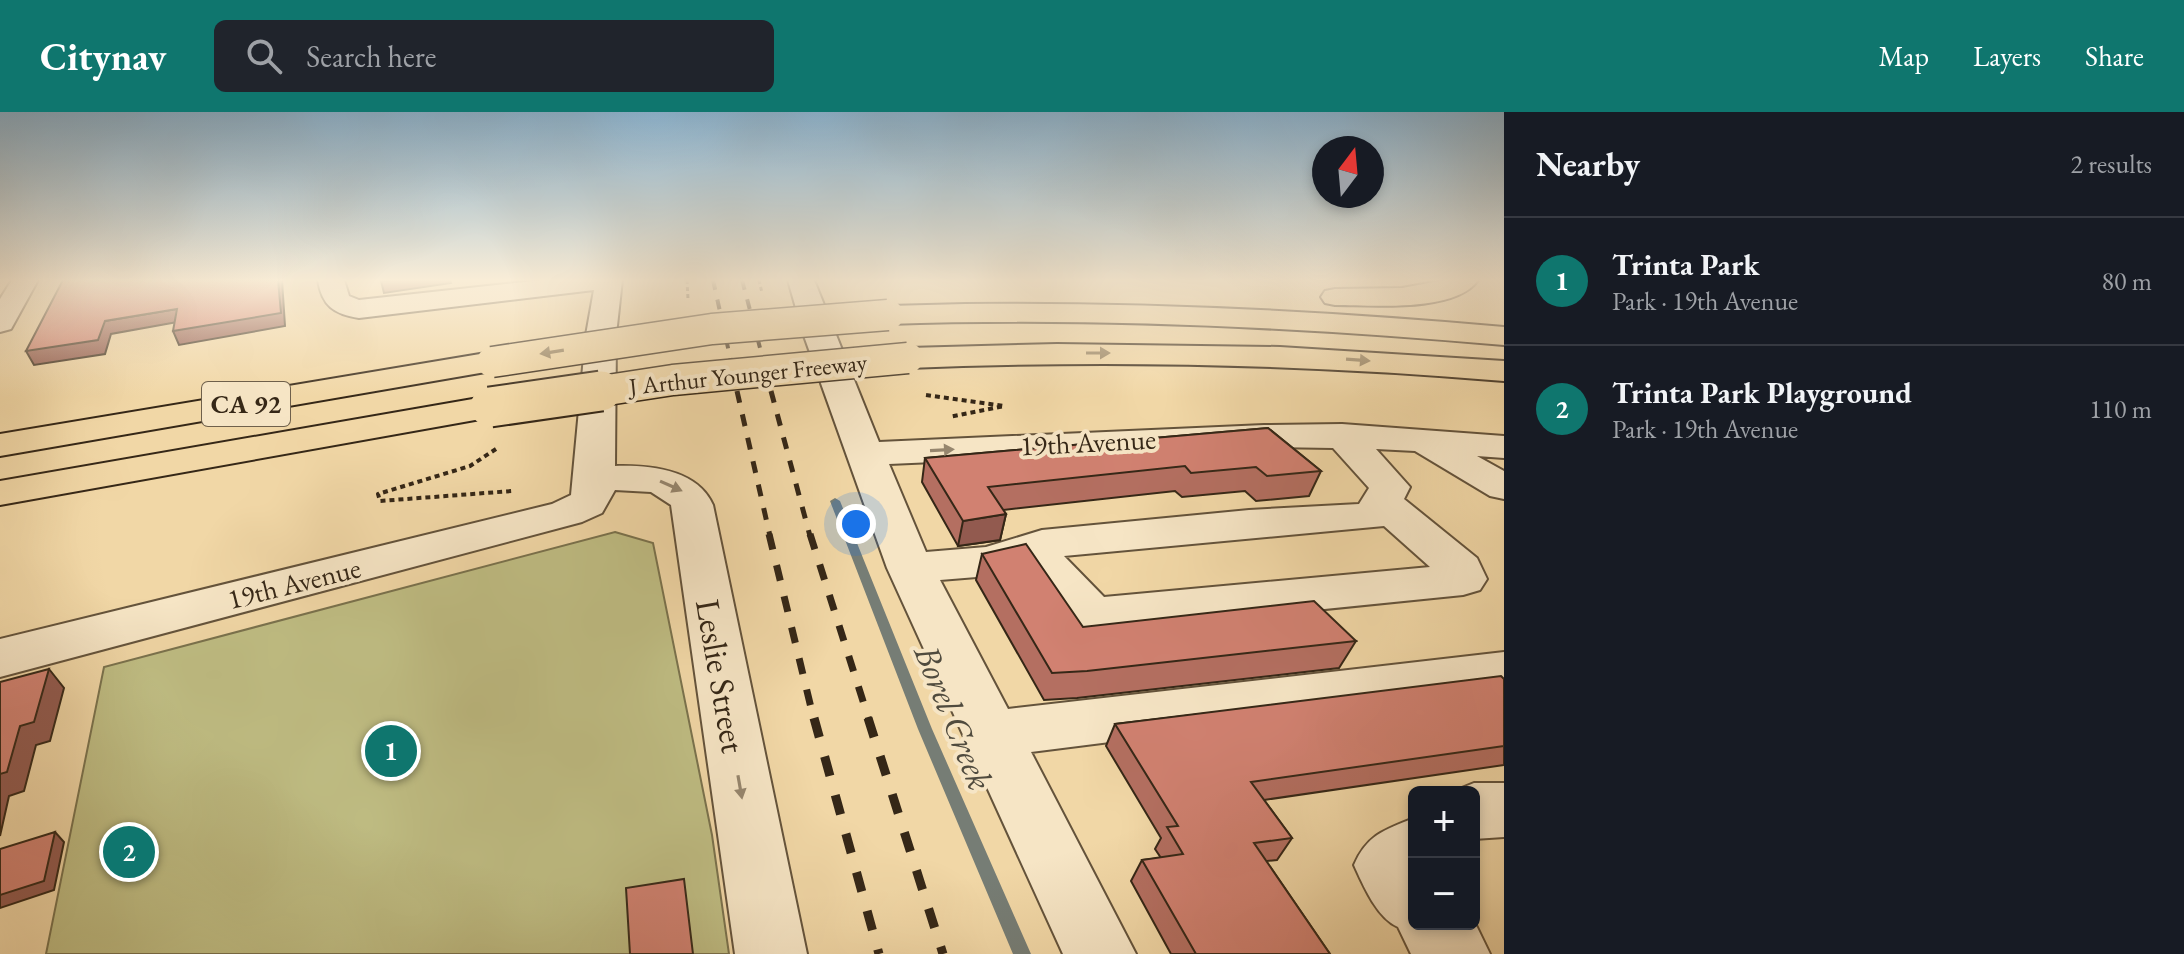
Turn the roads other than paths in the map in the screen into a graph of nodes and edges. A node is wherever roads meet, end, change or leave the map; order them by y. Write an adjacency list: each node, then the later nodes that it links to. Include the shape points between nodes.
1 (603, 319): 18 (street)
2 (811, 319): 6 (highway, J Arthur Younger Freeway / CA 92, one-way to 6, bridge)
3 (815, 319): 16 (street)
4 (1300, 319): 5 (highway, J Arthur Younger Freeway / CA 92)
5 (1504, 336)
6 (492, 362): 10 (highway, via 412,366); 14 (highway, J Arthur Younger Freeway / CA 92)
7 (1504, 371): 8 (highway, J Arthur Younger Freeway, one-way to 7, via 1037,353 1216,354)
8 (916, 375): 9 (highway, via 1299,385); 11 (highway, J Arthur Younger Freeway, bridge, via 736,372 673,380)
9 (1504, 402)
10 (0, 421)
11 (491, 426): 19 (highway, CA 92); 21 (highway)
12 (1342, 435): 13 (street, 19th Avenue); 16 (street, 19th Avenue, one-way to 12, via 1197,435); 20 (street, via 1390,487)
13 (1415, 439): 15 (street, 19th Avenue); 17 (street)
14 (0, 445)
15 (1504, 447)
16 (864, 454): 23 (street)
17 (1504, 487)
18 (591, 491): 24 (street, 19th Avenue, via 567,513); 32 (street, Leslie Street, one-way to 32, via 621,477 663,481 688,495 692,505)
19 (0, 493)
20 (1381, 501): 22 (street, via 1372,516 1249,523); 22 (street, via 1461,569 1463,579 1099,615 1081,607)
21 (0, 522)
22 (1032, 547): 23 (street, via 989,561)
23 (910, 568): 26 (street)
24 (0, 658)
25 (1504, 672): 26 (street)
26 (989, 734): 33 (street)
27 (1504, 810): 28 (street)
28 (1480, 811)
29 (1408, 852): 30 (street, via 1387,865)
30 (1408, 892)
31 (1436, 930): 34 (street)
32 (771, 954)
33 (1100, 954)
34 (1454, 954)

